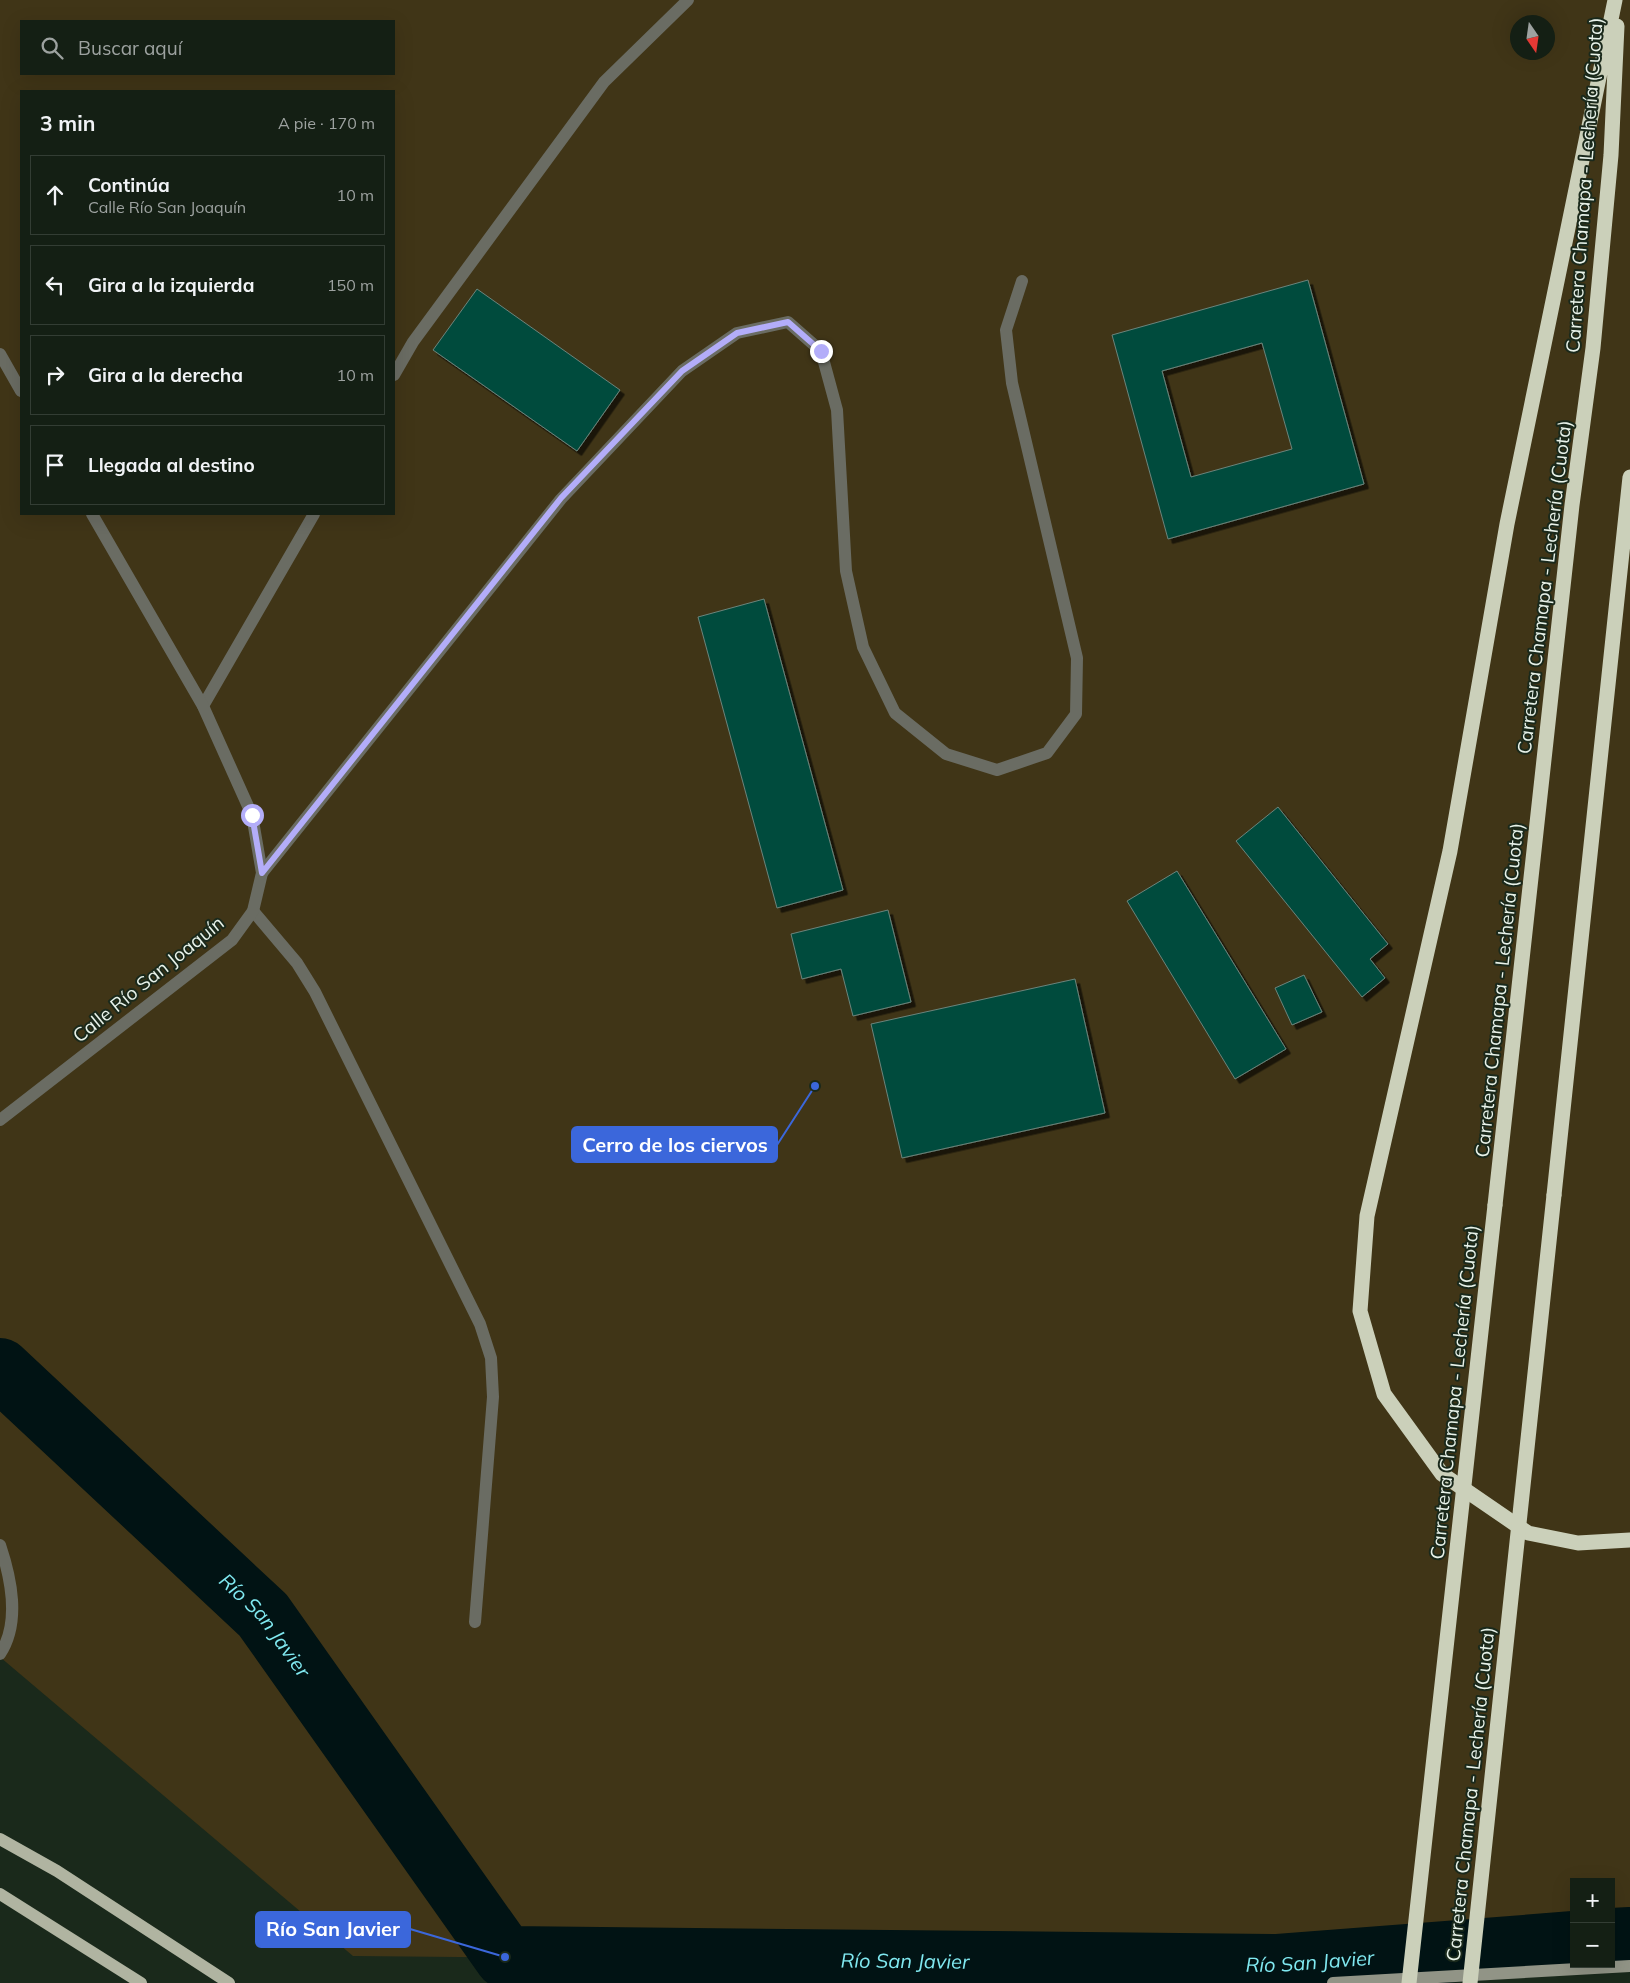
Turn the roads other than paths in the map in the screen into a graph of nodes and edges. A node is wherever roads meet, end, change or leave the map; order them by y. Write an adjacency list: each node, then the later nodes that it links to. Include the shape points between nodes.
1 (688, 0): 5 (street, via 604,82 413,342)
2 (1616, 0): 14 (highway, via 1507,524 1450,851 1368,1216 1360,1311 1384,1394 1442,1474 1528,1533 1578,1543); 24 (highway, Carretera Chamapa - Lechería (Cuota), bridge, via 1610,155 1594,339 1572,505)
3 (1022, 281): 11 (street, via 1006,330 1012,383 1078,658 1076,714 1048,753 997,770 946,754 895,713 863,647 846,571 837,410 821,351 788,322 737,333 682,371 561,498)
4 (0, 354): 6 (street)
5 (395, 373)
6 (20, 389)
7 (1630, 477): 25 (highway, Carretera Chamapa - Lechería (Cuota), bridge)
8 (93, 515): 10 (street, Calle Río San Joaquín)
9 (313, 515): 10 (street)
10 (203, 706): 11 (street, Calle Río San Joaquín, via 252,815)
11 (262, 873): 12 (street, Calle Río San Joaquín)
12 (253, 911): 13 (street, Calle Río San Joaquín, via 232,940); 16 (street, via 296,963 315,992 480,1324 491,1358 493,1397)
13 (0, 1120)
14 (1630, 1540)
15 (0, 1545): 17 (street, via 7,1567 13,1615)
16 (475, 1622)
17 (0, 1654)
18 (0, 1839): 22 (main road, via 57,1871)
19 (0, 1894): 21 (main road)
20 (1630, 1966): 23 (main road)
21 (141, 1983)
22 (229, 1983)
23 (1332, 1983)
24 (1409, 1983)
25 (1470, 1983)

